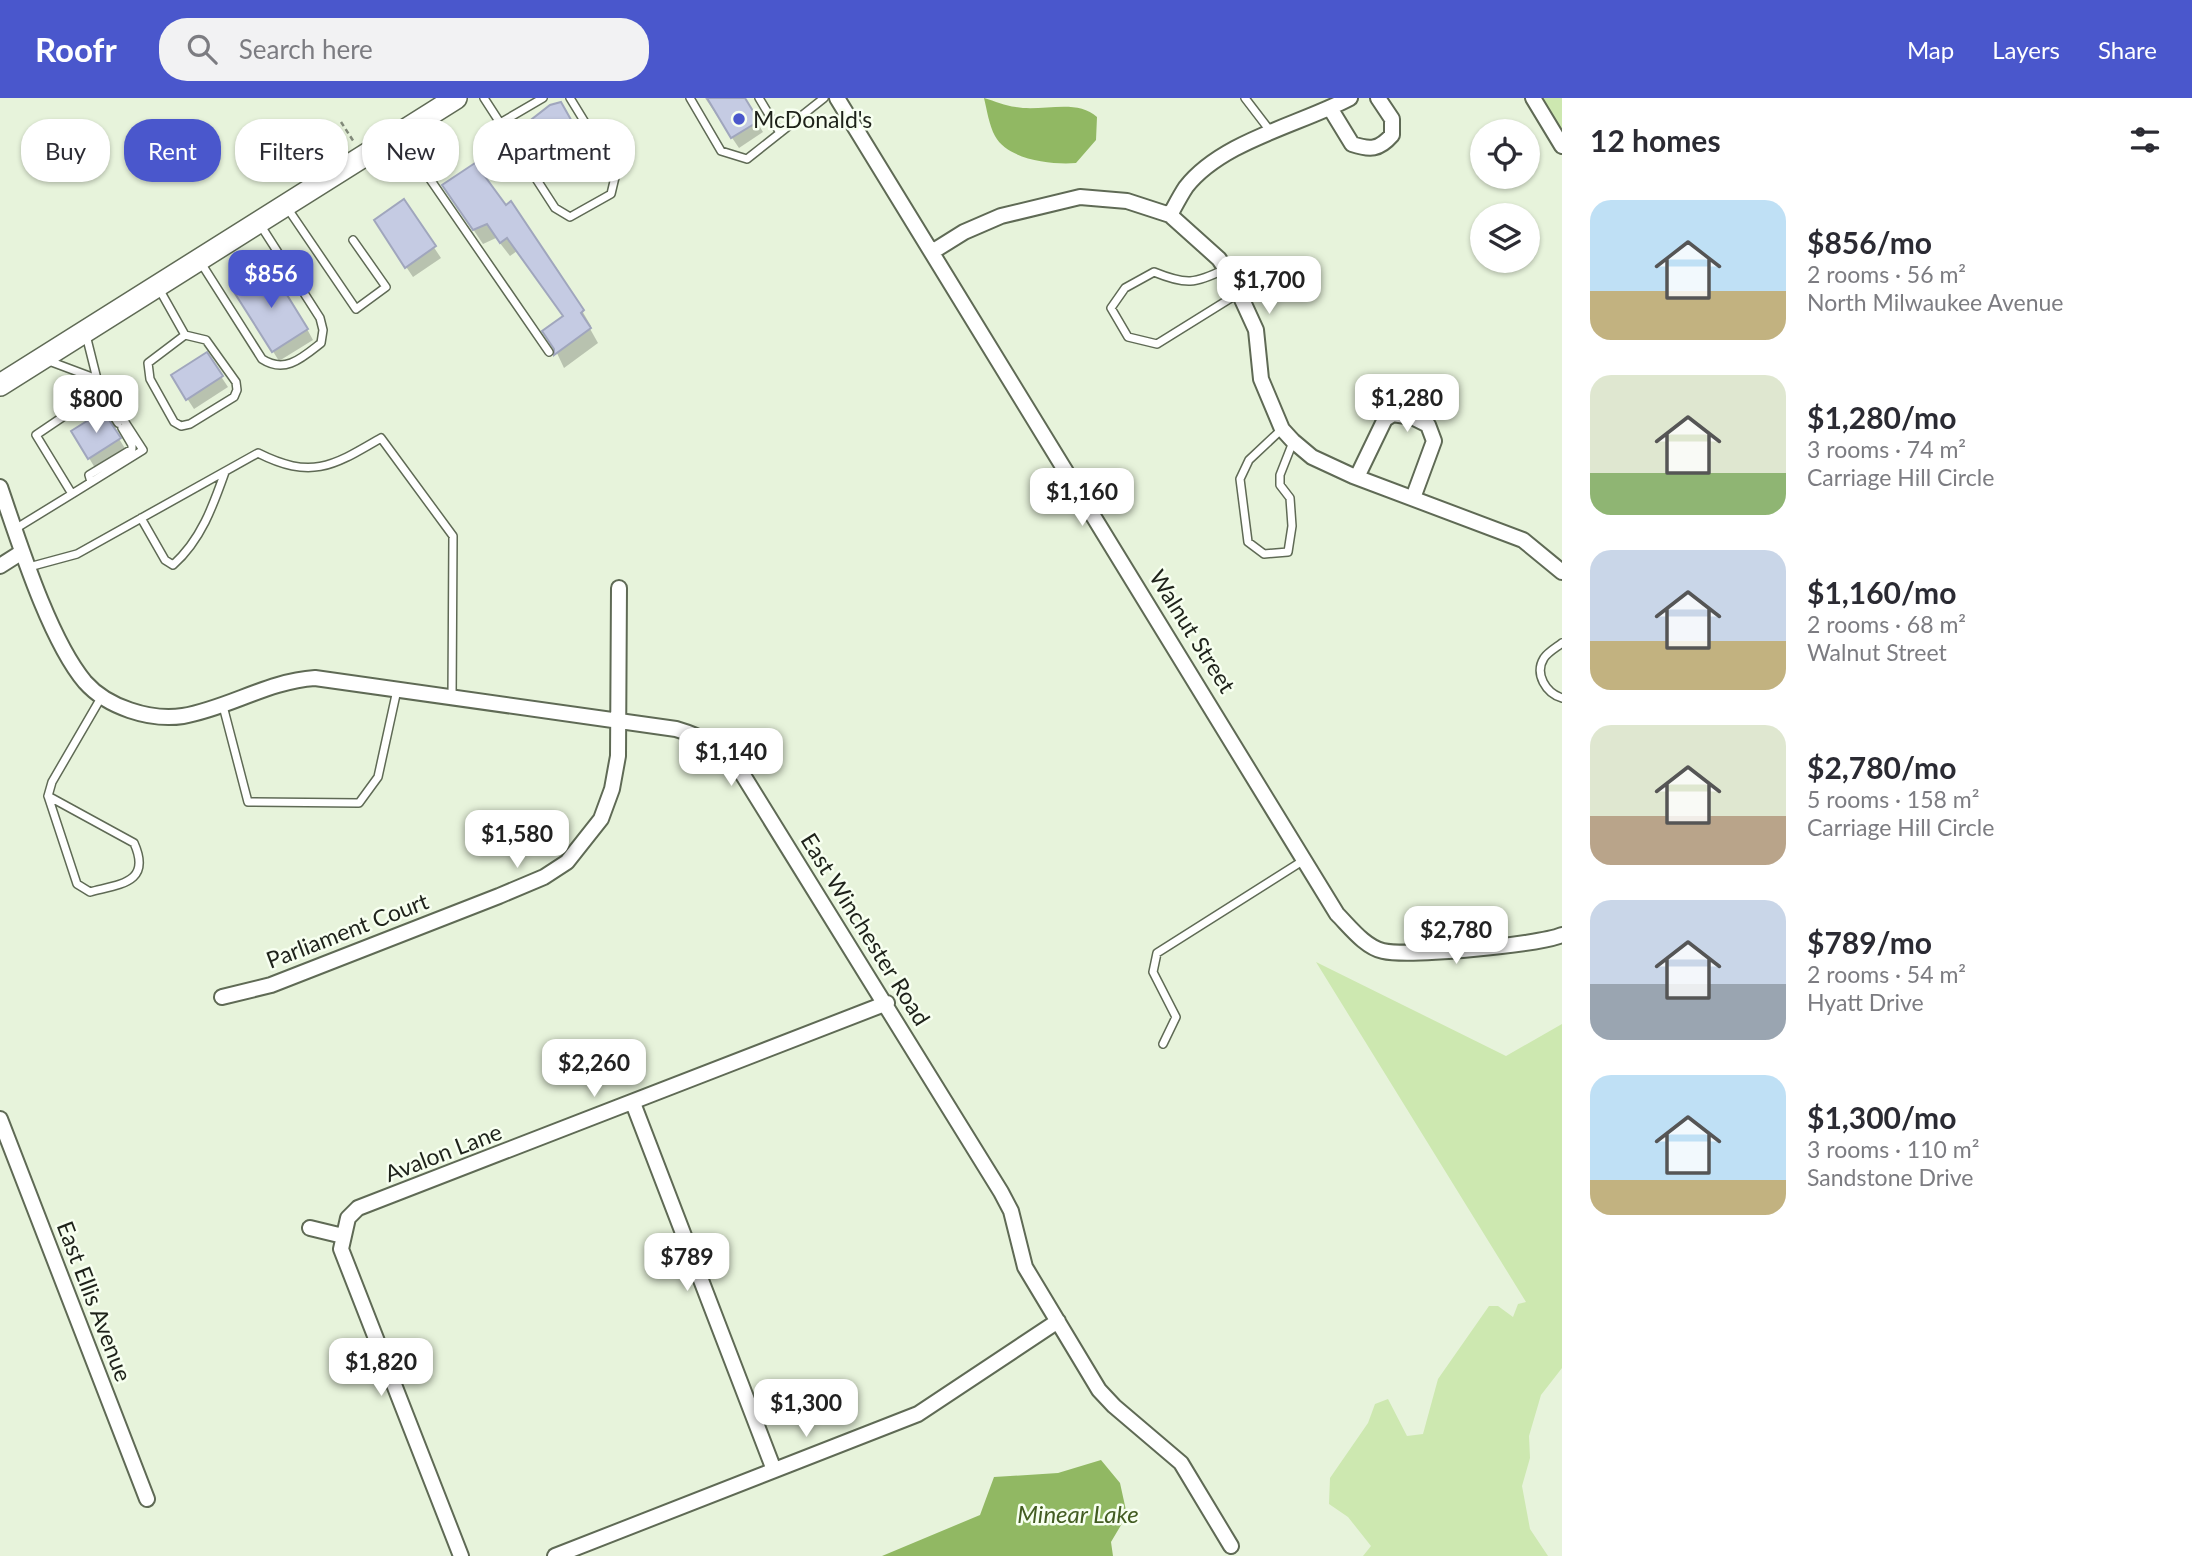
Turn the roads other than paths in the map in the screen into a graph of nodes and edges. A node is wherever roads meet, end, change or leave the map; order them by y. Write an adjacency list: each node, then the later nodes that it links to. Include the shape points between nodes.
1 (456, 98): 14 (main road)
2 (484, 98): 15 (lane)
3 (542, 98): 16 (lane)
4 (570, 98): 17 (lane)
5 (690, 98): 19 (lane, via 722,151 747,159)
6 (759, 98): 19 (lane)
7 (824, 98): 19 (lane)
8 (837, 98): 29 (street, Walnut Street)
9 (1245, 98): 18 (lane)
10 (1350, 98): 13 (street)
11 (1377, 98): 13 (street, via 1392,119 1392,135 1383,146 1369,150 1352,144)
12 (1533, 98): 20 (street)
13 (1330, 108): 18 (street)
14 (423, 119)
15 (497, 119)
16 (507, 119)
17 (583, 119)
18 (1271, 132): 26 (street, via 1213,163 1187,187)
19 (780, 133)
20 (1562, 146)
21 (362, 157): 25 (main road)
22 (432, 182): 36 (lane)
23 (538, 182): 24 (lane, via 555,208 570,217 611,194)
24 (614, 182)
25 (286, 205): 27 (main road); 28 (lane, via 356,309 386,287)
26 (1170, 215): 29 (street, via 1127,201 1080,197 1001,216); 31 (street)
27 (258, 222): 30 (main road); 30 (lane, via 320,318 321,343 307,354 284,366 262,359)
28 (352, 240)
29 (932, 252): 64 (street, Walnut Street)
30 (199, 260): 32 (main road)
31 (1226, 269): 33 (street); 33 (lane, via 1197,283 1154,272 1125,288 1111,308 1128,337 1157,344)
32 (157, 286): 34 (main road); 35 (lane)
33 (1239, 292): 41 (street, via 1256,330 1261,379)
34 (85, 331): 37 (main road); 38 (lane)
35 (185, 335): 35 (lane, via 148,363 150,379 174,422 181,426 234,397 237,390 206,340)
36 (549, 352)
37 (41, 358): 38 (lane); 39 (main road)
38 (97, 379): 40 (lane)
39 (0, 385)
40 (106, 393): 45 (lane, via 106,404 132,449 89,475); 45 (lane, via 143,450); 47 (lane, via 36,435)
41 (1282, 429): 42 (street); 42 (lane, via 1249,460 1240,480 1248,542 1264,554 1288,552 1290,498 1280,485 1280,475)
42 (1293, 441): 44 (street, via 1312,457)
43 (225, 471): 49 (lane); 49 (lane, via 211,514 186,554 173,565 165,560); 59 (lane, via 258,453 277,463 316,469 341,461 381,438 453,536)
44 (1357, 477): 48 (street); 48 (street, via 1385,419 1393,414 1412,417 1428,425 1434,441)
45 (91, 482): 47 (lane)
46 (0, 487): 50 (street, East Winchester Road)
47 (72, 494): 50 (lane)
48 (1413, 498): 54 (street, via 1523,540)
49 (141, 518): 53 (lane, via 77,554)
50 (15, 529): 51 (street, East Winchester Road)
51 (22, 552): 52 (street); 53 (street, East Winchester Road)
52 (0, 566)
53 (29, 567): 58 (street, East Winchester Road, via 72,663)
54 (1562, 572)
55 (620, 588): 62 (street, Parliament Court)
56 (1562, 643): 60 (lane, via 1544,658 1541,670 1543,685)
57 (397, 690): 59 (street, East Winchester Road); 61 (street, East Winchester Road, via 315,678 290,680); 61 (lane, via 377,777 359,803 248,803)
58 (102, 696): 61 (street, East Winchester Road, via 133,711 157,716 181,716); 63 (lane)
59 (452, 698): 62 (street, East Winchester Road)
60 (1562, 698)
61 (222, 704)
62 (616, 721): 66 (street, Parliament Court, via 618,756 612,789 601,819 568,862 487,901 271,985); 67 (street, East Winchester Road, via 676,729 705,738 722,750 738,767)
63 (48, 796): 63 (lane, via 77,884 90,892 130,881 138,872 140,857 134,843)
64 (1305, 859): 65 (street, Walnut Street, via 1338,914 1357,935 1382,951 1515,945); 68 (lane, via 1157,953 1153,972 1176,1017)
65 (1562, 935)
66 (222, 997)
67 (887, 1003): 69 (street, Avalon Lane); 73 (street, East Winchester Road, via 1011,1210 1025,1267)
68 (1163, 1044)
69 (633, 1103): 72 (street, Avalon Lane, via 358,1208 348,1218); 74 (street)
70 (0, 1119): 75 (street, East Ellis Avenue)
71 (310, 1228): 72 (street)
72 (343, 1236): 77 (street, via 341,1249)
73 (1058, 1321): 74 (street, via 918,1414); 76 (street, East Winchester Road, via 1099,1390 1181,1463)
74 (774, 1470): 78 (street)
75 (147, 1499)
76 (1231, 1546)
77 (461, 1556)
78 (555, 1556)

